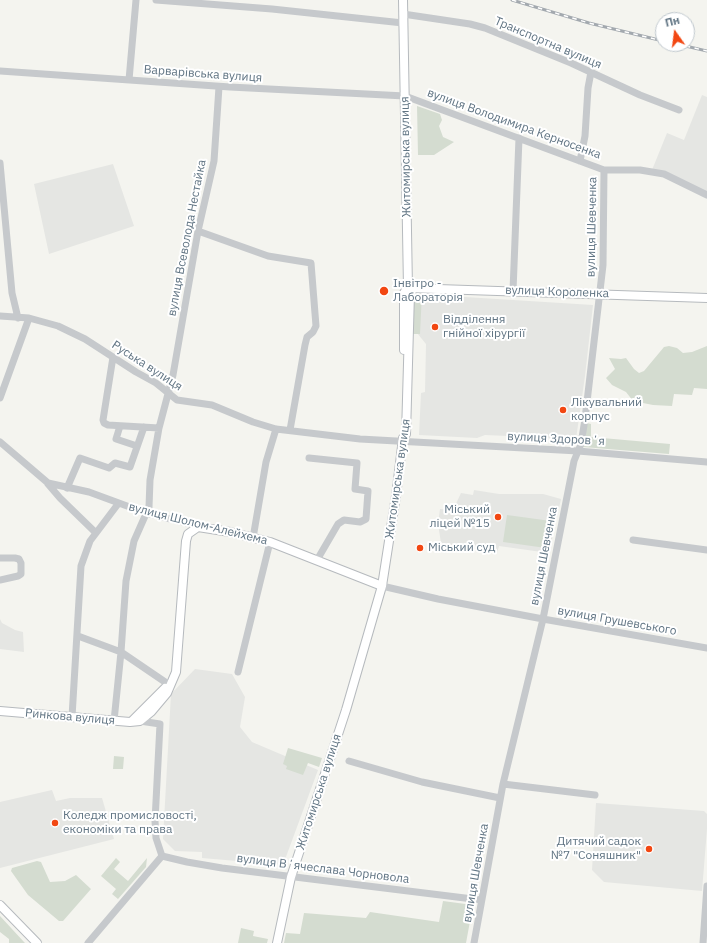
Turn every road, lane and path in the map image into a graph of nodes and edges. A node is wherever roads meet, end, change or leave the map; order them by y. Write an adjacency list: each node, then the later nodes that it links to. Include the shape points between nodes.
1 (136, 0): 8 (street)
2 (156, 0): 5 (street)
3 (403, 0): 4 (main road, Житомирська вулиця)
4 (403, 14): 5 (main road, Житомирська вулиця); 7 (street, Транспортна вулиця, via 485,28)
5 (403, 23): 10 (main road, Житомирська вулиця)
6 (0, 71): 8 (street, Варварівська вулиця)
7 (591, 72): 11 (street, Транспортна вулиця); 13 (street)
8 (129, 80): 9 (street, Варварівська вулиця)
9 (220, 87): 10 (street, Варварівська вулиця); 18 (street, вулиця Всеволода Нестайка, via 214,161)
10 (405, 96): 12 (street, вулиця Володимира Керносенка); 19 (main road, Житомирська вулиця)
11 (679, 110)
12 (519, 138): 13 (street, вулиця Володимира Керносенка); 20 (street)
13 (580, 162): 15 (street, вулиця Володимира Керносенка)
14 (0, 163): 16 (street)
15 (604, 170): 17 (street, вулиця Володимира Керносенка, via 640,170 664,174); 21 (street, вулиця Шевченка)
16 (0, 177): 24 (street, via 12,293)
17 (707, 195)
18 (198, 231): 27 (street, вулиця Всеволода Нестайка); 33 (street, via 268,256 311,263 316,326 305,345)
19 (408, 288): 20 (main road, вулиця Короленка); 34 (main road, Житомирська вулиця, via 408,384 406,434)
20 (513, 291): 21 (main road, вулиця Короленка)
21 (601, 293): 22 (main road, вулиця Короленка); 37 (street, вулиця Шевченка, via 585,419)
22 (707, 298)
23 (0, 316): 24 (street, Руська вулиця)
24 (18, 318): 25 (street, Руська вулиця)
25 (28, 318): 26 (street, Руська вулиця, via 58,326 85,339); 28 (street)
26 (113, 358): 27 (street, Руська вулиця, via 156,382); 29 (street, via 103,420 108,425)
27 (168, 392): 31 (street, вулиця Всеволода Нестайка); 32 (street, Руська вулиця, via 177,400 212,405)
28 (0, 398)
29 (120, 426): 30 (street); 36 (street, via 116,440)
30 (144, 427): 31 (street); 36 (street)
31 (159, 428): 43 (street, вулиця Всеволода Нестайка, via 150,480 149,507)
32 (276, 429): 33 (street, Руська вулиця); 46 (street, via 266,462)
33 (290, 430): 34 (street, Руська вулиця, via 360,439)
34 (403, 440): 37 (street, вулиця Здоровʼя); 53 (main road, Житомирська вулиця)
35 (0, 442): 40 (street, вулиця Шолом-Алейхема)
36 (137, 446): 41 (street, via 130,467 115,463 109,468 80,458)
37 (578, 451): 39 (street, вулиця Здоровʼя); 54 (street, вулиця Шевченка)
38 (309, 458): 51 (street, via 357,463 356,489 368,491 366,519 360,522 344,520 338,524)
39 (707, 462)
40 (48, 484): 41 (street, вулиця Шолом-Алейхема); 45 (street)
41 (67, 488): 42 (street, вулиця Шолом-Алейхема, via 89,492)
42 (118, 504): 43 (street, вулиця Шолом-Алейхема); 45 (street)
43 (146, 513): 44 (street, вулиця Шолом-Алейхема); 57 (street, вулиця Всеволода Нестайка, via 134,542 126,581)
44 (204, 527): 46 (main road, вулиця Шолом-Алейхема); 59 (main road, via 194,529 188,534 186,541)
45 (96, 533): 55 (street, via 90,541 81,566)
46 (253, 538): 48 (main road, вулиця Шолом-Алейхема)
47 (633, 540): 49 (street)
48 (270, 542): 51 (main road, вулиця Шолом-Алейхема); 58 (street)
49 (707, 550)
50 (0, 558): 52 (street, via 19,559 21,574)
51 (317, 560): 53 (main road, вулиця Шолом-Алейхема)
52 (0, 580)
53 (382, 586): 54 (street, вулиця Грушевського); 71 (main road, Житомирська вулиця, via 346,710)
54 (543, 619): 56 (street, вулиця Грушевського); 67 (street, вулиця Шевченка)
55 (78, 636): 57 (street); 62 (street)
56 (707, 648)
57 (121, 652): 60 (street); 63 (street, вулиця Всеволода Нестайка)
58 (238, 672)
59 (174, 676): 60 (main road); 64 (main road, via 161,701)
60 (168, 684): 65 (main road, via 147,708)
61 (0, 711): 62 (main road, Ринкова вулиця)
62 (72, 717): 63 (main road, Ринкова вулиця)
63 (114, 721): 65 (main road, Ринкова вулиця)
64 (140, 721): 65 (main road, Ринкова вулиця); 70 (street, via 160,724 156,838)
65 (130, 722)
66 (349, 761): 69 (street, via 422,782)
67 (503, 784): 68 (street); 69 (street, вулиця Шевченка)
68 (596, 795)
69 (500, 798): 73 (street, вулиця Шевченка)
70 (162, 856): 71 (street, вулиця Вʼячеслава Чорновола); 76 (street)
71 (291, 877): 73 (street, вулиця Вʼячеслава Чорновола); 77 (main road, Житомирська вулиця)
72 (707, 886): 79 (street)
73 (481, 900): 78 (street, вулиця Шевченка)
74 (0, 905): 75 (main road)
75 (37, 943)
76 (88, 943)
77 (277, 943)
78 (474, 943)
79 (703, 943)

